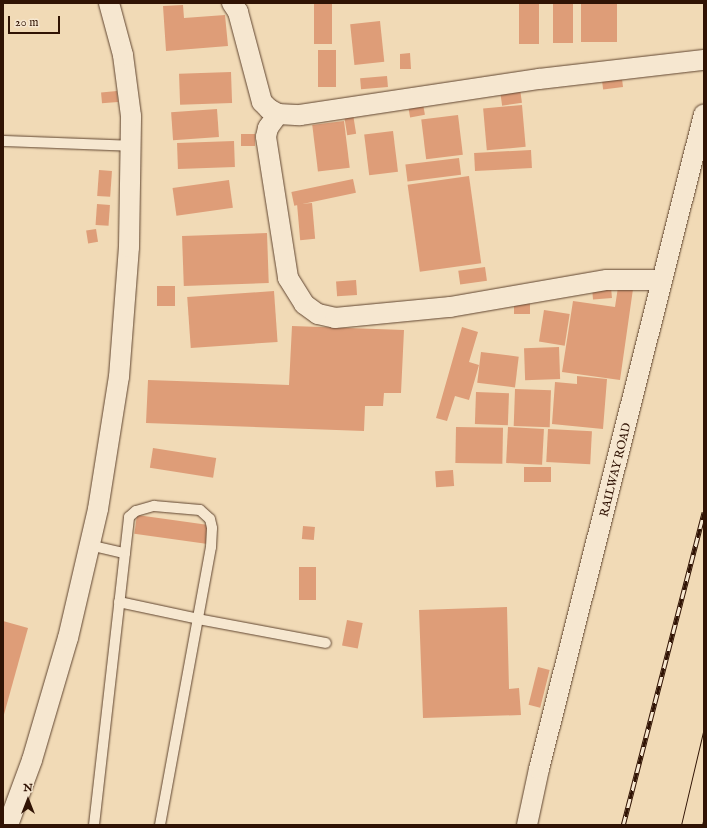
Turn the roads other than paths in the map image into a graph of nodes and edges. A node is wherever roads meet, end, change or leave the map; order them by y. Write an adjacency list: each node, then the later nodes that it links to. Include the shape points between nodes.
1 (109, 3): 7 (street, via 124,55 131,116)
2 (232, 3): 4 (street, via 238,12 262,102)
3 (704, 60): 4 (street, via 540,79 300,115)
4 (278, 114): 8 (street, via 268,128 266,137 288,278 304,304 318,314 335,318 450,307 607,280)
5 (704, 114): 8 (street, RAILWAY ROAD)
6 (3, 141): 7 (lane)
7 (131, 146): 9 (street, via 129,247 119,377)
8 (662, 280): 17 (street, RAILWAY ROAD)
9 (90, 546): 10 (lane); 14 (street, via 68,638 32,760)
10 (125, 553): 11 (lane); 12 (lane, via 129,517 136,511 154,506 200,510 210,519 211,547)
11 (119, 602): 12 (lane); 15 (lane)
12 (198, 619): 13 (lane); 16 (lane)
13 (326, 643)
14 (8, 825)
15 (94, 825)
16 (160, 825)
17 (527, 825)

